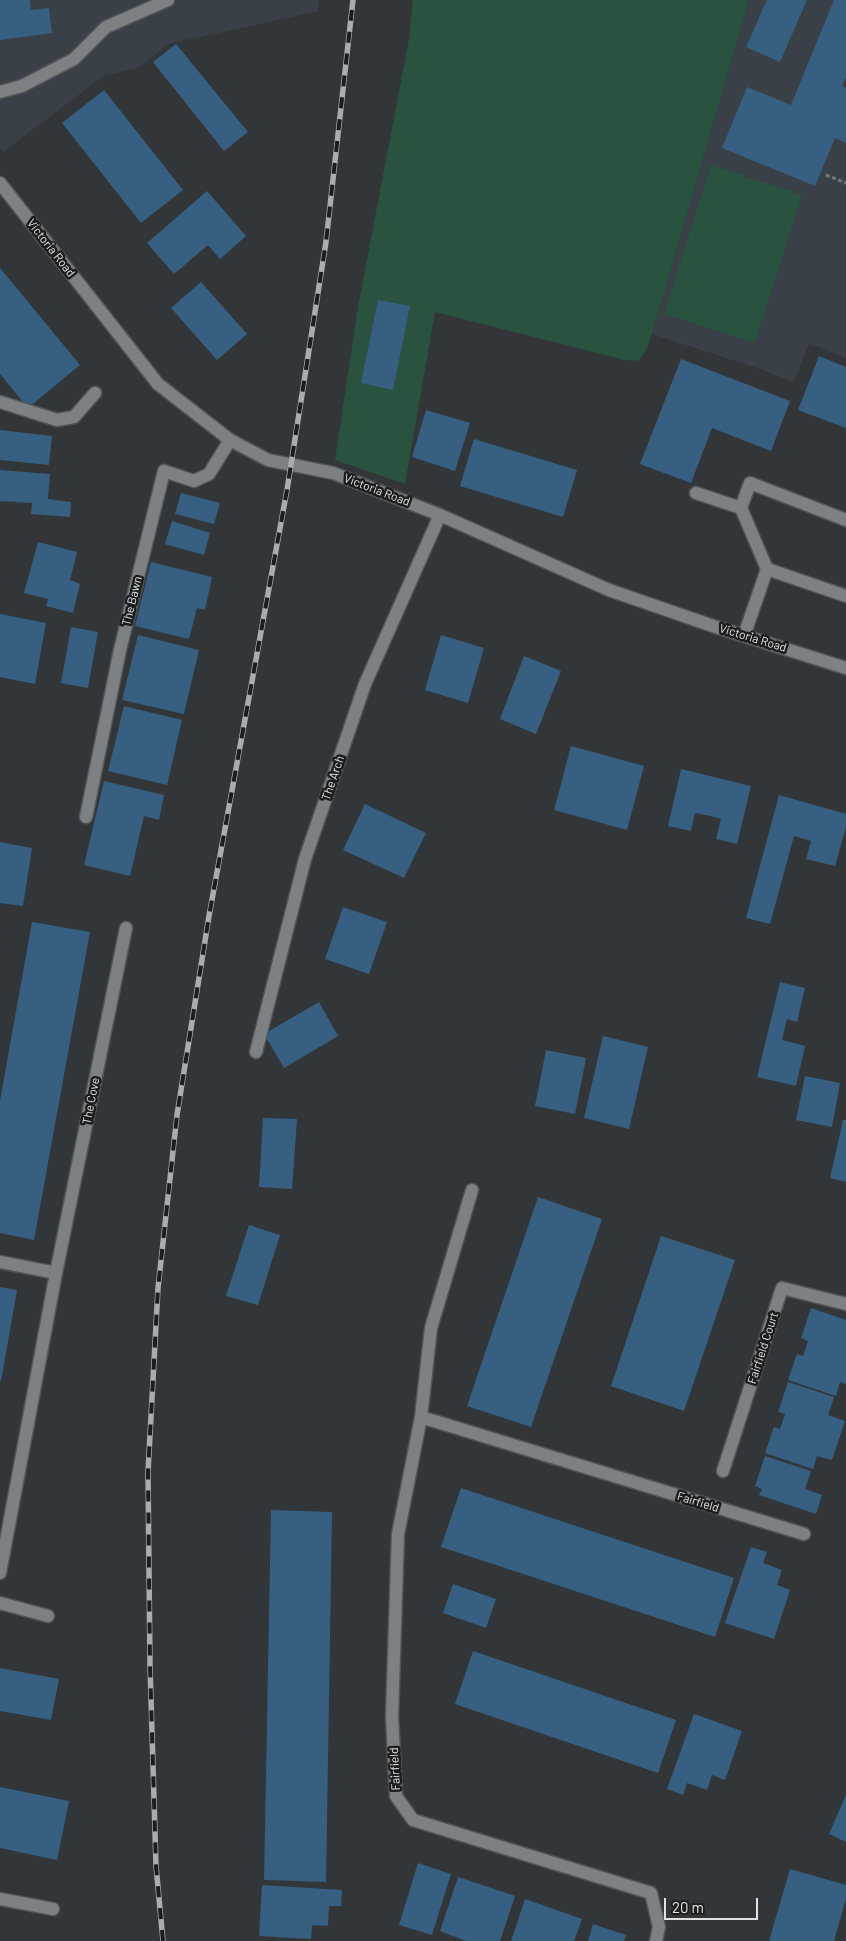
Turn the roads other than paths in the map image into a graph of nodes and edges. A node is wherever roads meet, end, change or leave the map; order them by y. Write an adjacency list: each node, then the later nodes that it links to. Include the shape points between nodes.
1 (168, 0): 2 (street, via 106,27 74,59 22,86)
2 (0, 92)
3 (0, 183): 6 (street, Victoria Road, via 158,384)
4 (95, 393): 5 (street, via 74,417 57,420)
5 (0, 402)
6 (230, 440): 9 (street, Victoria Road, via 268,460 333,473); 15 (street, The Bawn, via 209,474 194,481 164,471 120,650)
7 (696, 493): 8 (street)
8 (741, 508): 10 (street, via 750,484); 11 (street)
9 (440, 514): 13 (street, Victoria Road, via 588,582); 17 (street, The Arch, via 365,684 305,859)
10 (846, 520)
11 (767, 569): 12 (street); 13 (street)
12 (846, 596)
13 (744, 636): 14 (street, Victoria Road)
14 (846, 668)
15 (86, 817)
16 (126, 928): 20 (street, The Cove)
17 (256, 1052)
18 (472, 1190): 22 (street, Fairfield, via 431,1328)
19 (0, 1262): 20 (street)
20 (56, 1274): 25 (street, The Cove)
21 (846, 1304): 23 (street, Fairfield Court, via 782,1288)
22 (421, 1417): 24 (street, Fairfield); 30 (street, Fairfield, via 398,1534 392,1716 396,1796 413,1820 651,1893 659,1927)
23 (723, 1471)
24 (804, 1534)
25 (0, 1573)
26 (0, 1603): 27 (street)
27 (48, 1616)
28 (0, 1900): 29 (street)
29 (53, 1909)
30 (656, 1941)

